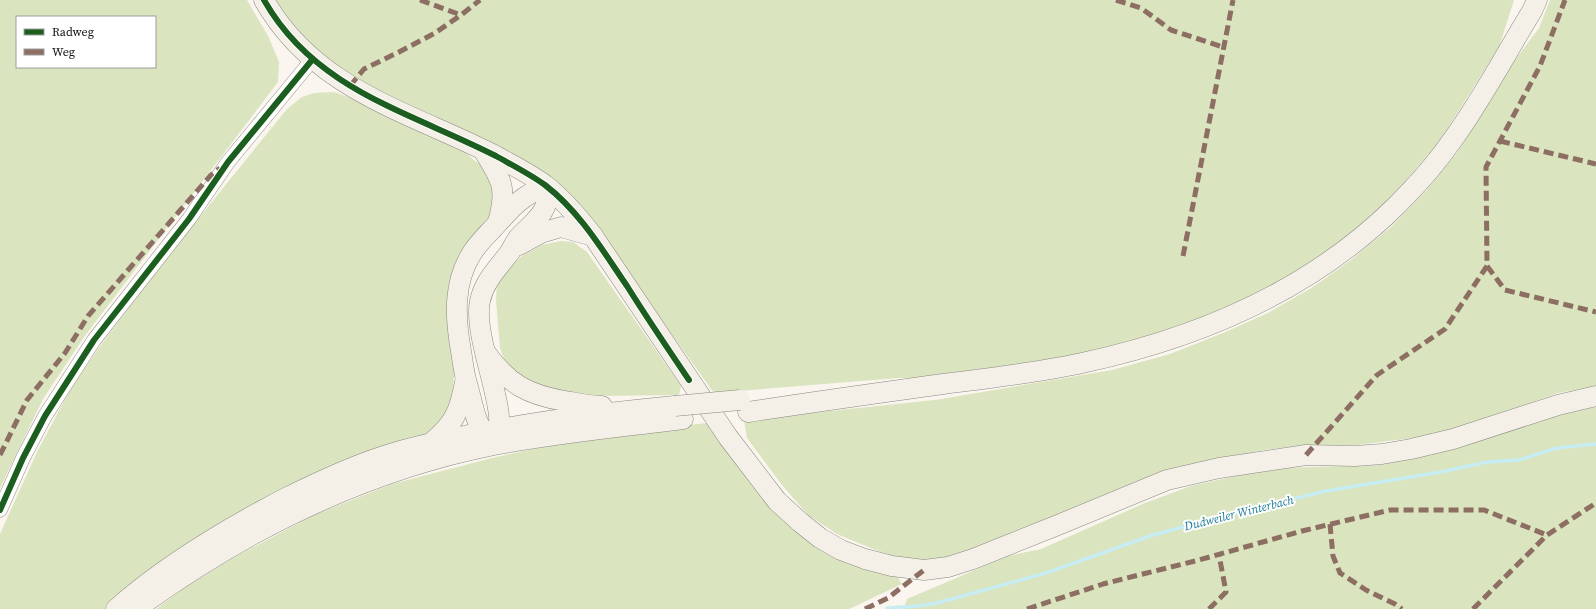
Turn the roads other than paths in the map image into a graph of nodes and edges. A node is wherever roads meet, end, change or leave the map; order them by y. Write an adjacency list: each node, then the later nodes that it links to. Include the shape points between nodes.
1 (264, 0): 5 (main road, via 290,37)
2 (1526, 0): 4 (main road)
3 (1537, 0): 4 (main road)
4 (1508, 51): 15 (main road, via 1450,144 1397,205 1331,261 1232,316 1199,330 1128,352 1081,363 941,384)
5 (312, 60): 6 (main road, via 362,93); 18 (street, via 228,162 189,219 94,340 45,416)
6 (483, 150): 7 (main road); 8 (main road, via 500,178 502,187 503,200)
7 (546, 186): 8 (main road, via 521,198); 9 (main road); 10 (main road, via 544,208 518,238)
8 (498, 222): 12 (main road, via 472,252 459,286 456,323)
9 (593, 236): 10 (main road, via 567,228 553,228 527,240); 13 (main road, via 724,430 777,501 820,538 834,546 865,559 892,566 924,570 948,567 1167,480 1219,468 1306,455 1355,456 1411,449)
10 (510, 252): 11 (main road, via 489,278 480,301 480,328)
11 (484, 349): 14 (main road, via 506,376 518,387 530,393 592,406); 16 (main road, via 498,411)
12 (466, 380): 16 (main road, via 477,421); 17 (main road, via 458,412 450,426)
13 (1596, 396)
14 (648, 408): 15 (main road); 16 (main road, via 540,421)
15 (679, 412): 16 (main road, via 567,434)
16 (492, 435): 17 (main road); 20 (main road, via 448,456 331,496 289,516 224,550)
17 (431, 443): 19 (main road, via 362,464 272,505 162,572)
18 (0, 510)
19 (116, 609)
20 (136, 609)

